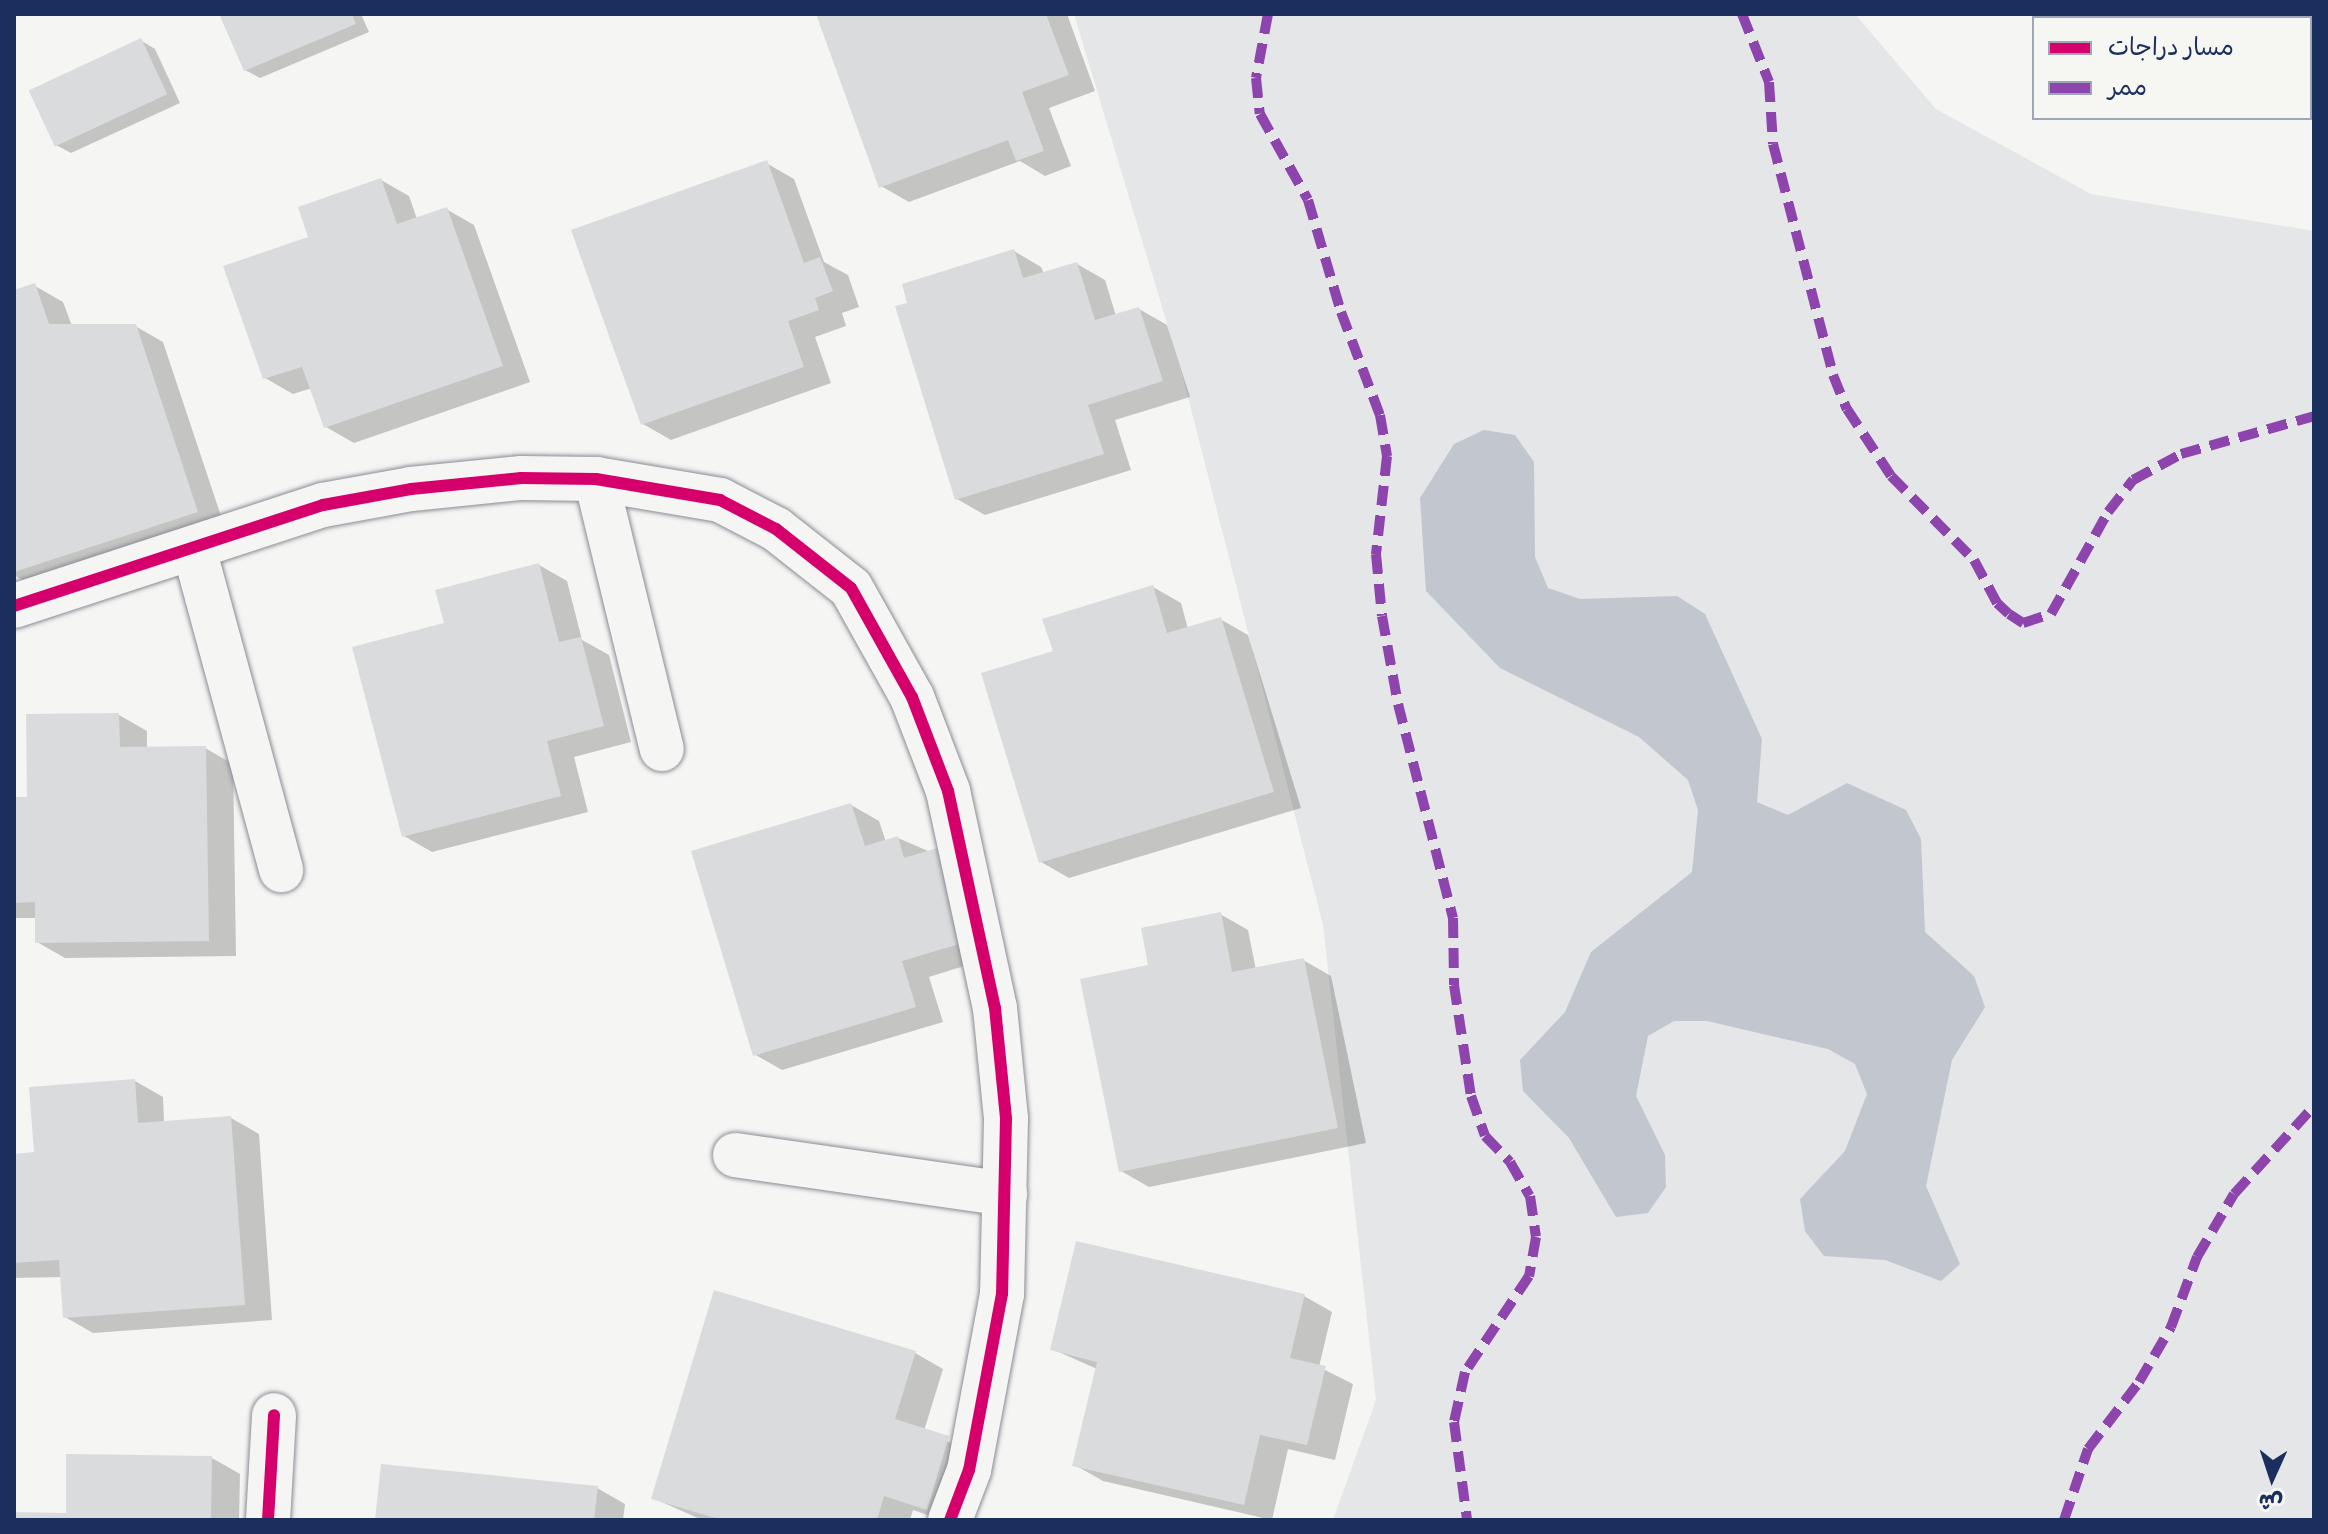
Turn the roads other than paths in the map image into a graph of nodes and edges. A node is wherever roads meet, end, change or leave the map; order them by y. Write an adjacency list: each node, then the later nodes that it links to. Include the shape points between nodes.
1 (596, 479): 2 (street, via 521,478 411,489 323,505); 4 (street); 7 (street, via 720,500 776,529 851,588 884,640 948,791 975,898 1000,1063)
2 (194, 549): 3 (street); 5 (street)
3 (14, 606)
4 (662, 749)
5 (281, 870)
6 (735, 1155): 7 (street)
7 (1005, 1194): 10 (street, via 1002,1294 969,1470)
8 (274, 1415): 9 (street)
9 (268, 1520)
10 (950, 1520)

